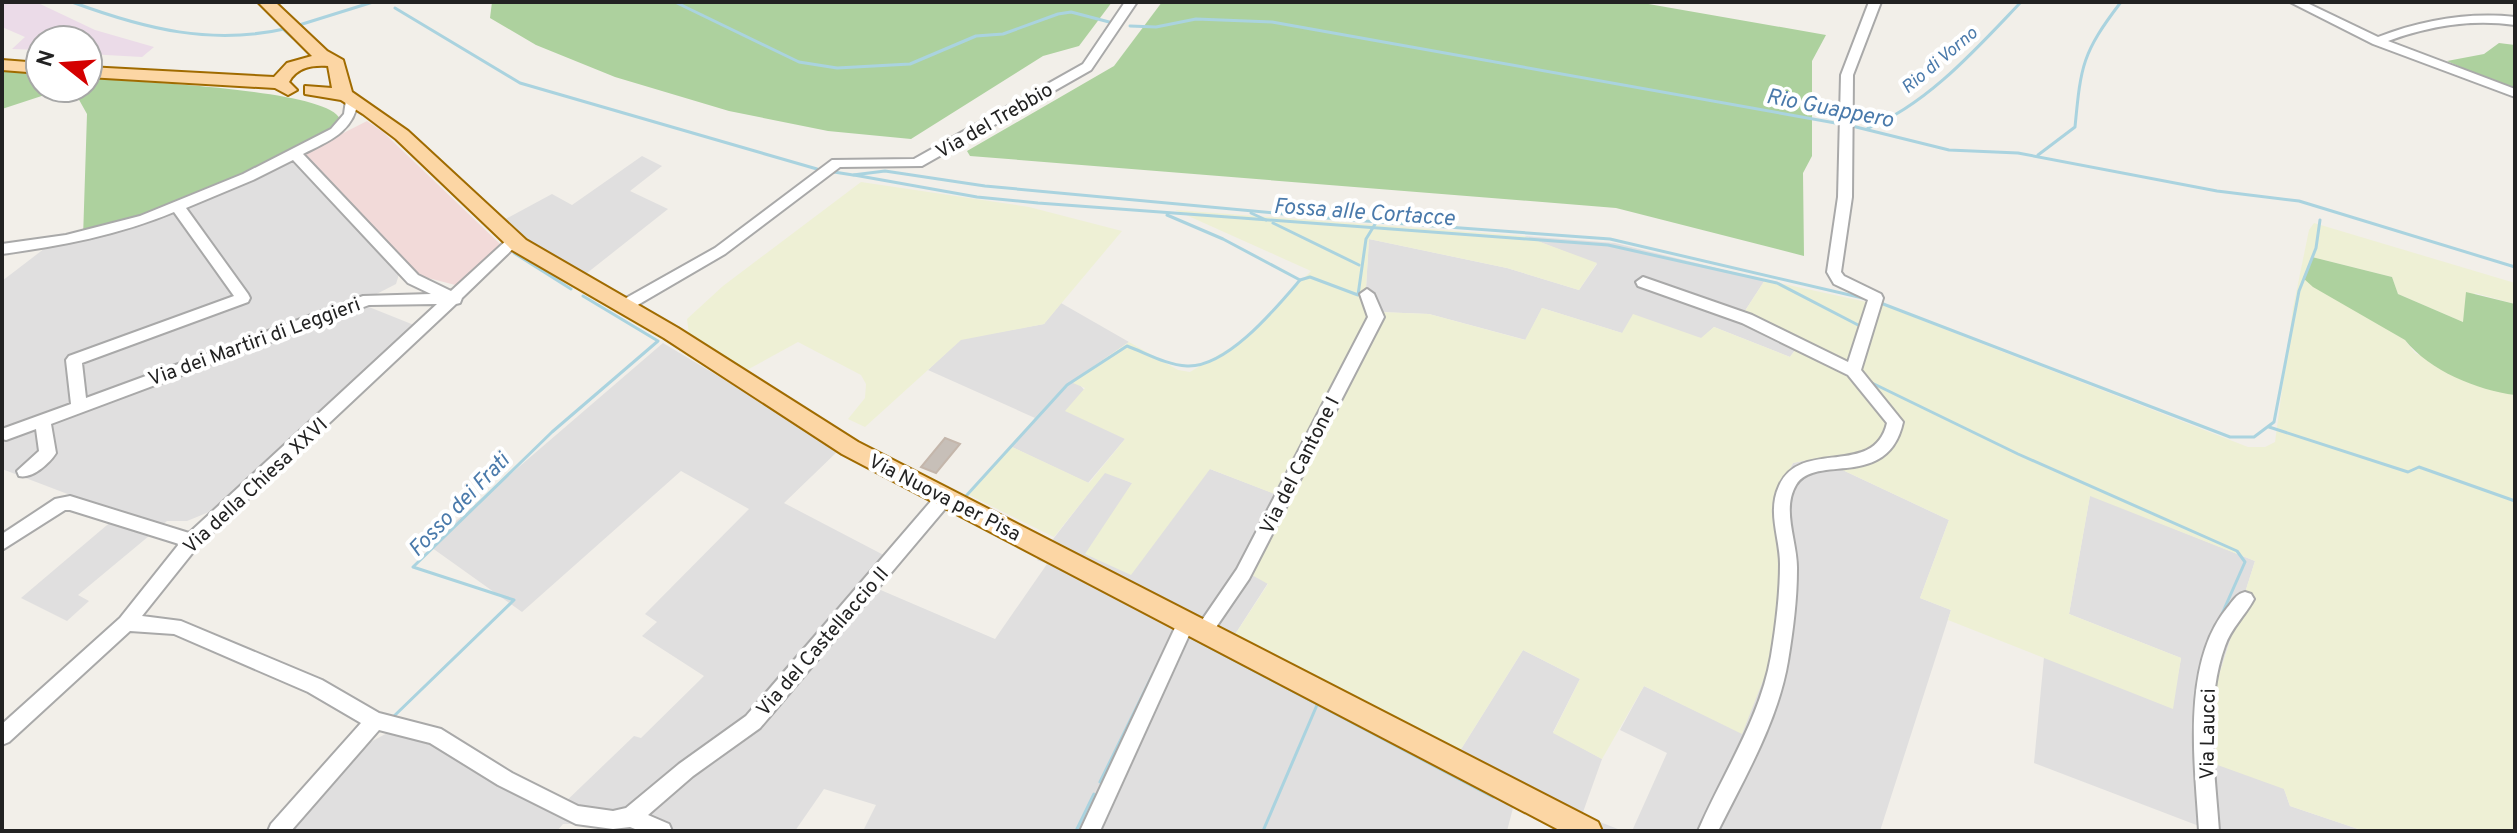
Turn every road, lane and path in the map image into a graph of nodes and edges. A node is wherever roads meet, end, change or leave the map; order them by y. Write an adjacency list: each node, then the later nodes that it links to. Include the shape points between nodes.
1 (266, 2): 6 (main road)
2 (1131, 2): 23 (street, Via del Trebbio, via 1087,67 917,163 837,163 720,251)
3 (1875, 2): 24 (street, via 1847,75 1845,197 1834,272 1876,301)
4 (2296, 2): 7 (street)
5 (2515, 21): 7 (street, via 2460,17)
6 (296, 32): 10 (main road); 12 (main road, via 308,51)
7 (2377, 41): 14 (street)
8 (2, 65): 9 (main road)
9 (24, 67)
10 (333, 68): 12 (main road); 13 (main road); 15 (main road)
11 (104, 73): 12 (main road, via 237,81)
12 (289, 73): 13 (main road, via 292,91)
13 (311, 90): 15 (main road)
14 (2515, 93)
15 (349, 98): 16 (street, via 352,109 342,127); 18 (main road, Via Nuova per Pisa, via 402,135)
16 (296, 155): 17 (street); 22 (street, via 413,279)
17 (178, 207): 19 (street, via 112,229); 25 (street, via 243,298 74,360)
18 (514, 241): 22 (street, Via della Chiesa XXVI); 23 (main road, Via Nuova per Pisa)
19 (2, 249)
20 (1643, 282): 24 (street, via 1747,319)
21 (1367, 294): 34 (street, Via del Cantone I, via 1376,317 1243,574)
22 (455, 299): 25 (street, Via dei Martiri di Leggieri, via 368,300); 30 (street, Via della Chiesa XXVI)
23 (624, 306): 29 (main road, Via Nuova per Pisa, via 850,448)
24 (1853, 371): 44 (street, via 1895,422 1894,431 1888,443 1865,456 1850,463 1814,462 1787,485 1780,524 1788,554 1786,604 1775,681)
25 (79, 406): 26 (street, Via dei Martiri di Leggieri)
26 (42, 420): 27 (street, Via dei Martiri di Leggieri); 28 (street, via 48,453)
27 (6, 434)
28 (25, 471)
29 (944, 498): 34 (main road, Via Nuova per Pisa); 38 (street, Via del Castellaccio II, via 753,722)
30 (192, 541): 31 (street, via 70,503); 33 (street, Via della Chiesa XXVI)
31 (2, 543)
32 (2245, 599): 45 (street, Via Laucci, via 2218,643 2206,685)
33 (126, 623): 35 (street, via 175,626 315,686); 36 (street, Via della Chiesa XXVI)
34 (1195, 626): 42 (street, Via del Cantone I); 43 (main road, Via Nuova per Pisa)
35 (375, 721): 37 (street); 38 (street, via 434,735 576,815)
36 (2, 736)
37 (330, 772): 39 (street); 40 (street)
38 (631, 817): 41 (street)
39 (268, 831)
40 (278, 831)
41 (662, 831)
42 (1090, 831)
43 (1588, 831)
44 (1708, 831)
45 (2209, 831)

